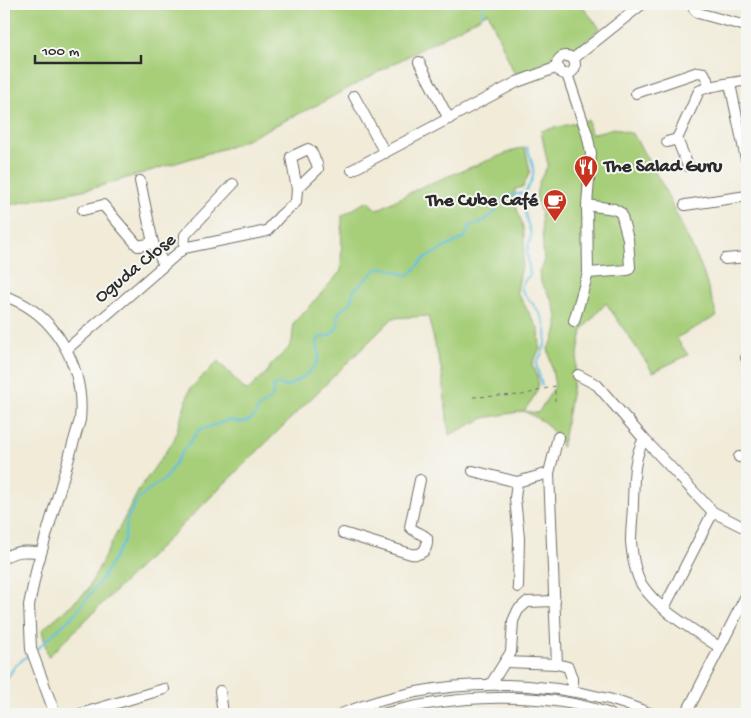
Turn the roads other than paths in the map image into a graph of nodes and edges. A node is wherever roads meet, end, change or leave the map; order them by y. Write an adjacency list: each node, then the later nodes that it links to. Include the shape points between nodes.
1 (642, 4): 4 (street)
2 (694, 4): 3 (street, via 698,13)
3 (742, 25)
4 (572, 59): 6 (street, via 562,57); 7 (street, via 575,65)
5 (419, 62): 13 (street)
6 (558, 67): 7 (street); 13 (street, via 517,82)
7 (567, 74): 23 (street, via 591,153)
8 (747, 80): 9 (street)
9 (730, 84): 10 (street); 15 (street)
10 (710, 86): 11 (street, via 704,73 698,72); 16 (street, via 699,91 672,140)
11 (636, 93)
12 (354, 96): 14 (street)
13 (449, 119): 14 (street)
14 (385, 153): 17 (street)
15 (746, 159)
16 (688, 166)
17 (352, 170)
18 (140, 181): 25 (street)
19 (233, 184): 26 (street, via 185,235)
20 (297, 189): 26 (street, Oguda Close, via 296,202 267,231)
21 (747, 196): 22 (street)
22 (685, 205)
23 (587, 206): 30 (street); 30 (street, via 614,209 621,213 628,239 630,268)
24 (83, 210): 25 (street, via 103,205 138,246)
25 (153, 243): 29 (street)
26 (184, 248): 29 (street, Oguda Close)
27 (747, 257): 28 (street)
28 (725, 259)
29 (164, 265): 33 (street, Oguda Close)
30 (588, 273): 32 (street)
31 (4, 296): 33 (street, via 32,310)
32 (574, 322)
33 (67, 349): 44 (street, via 78,375 82,406)
34 (578, 375): 36 (street, via 597,385)
35 (558, 437): 38 (street)
36 (644, 439): 41 (street); 49 (street, via 635,463 631,541 641,584)
37 (473, 471): 40 (street)
38 (549, 473): 40 (street); 48 (street)
39 (420, 480): 43 (street, via 410,527 427,538 426,549 422,553 411,554)
40 (517, 482): 46 (street)
41 (713, 512): 42 (street); 49 (street)
42 (747, 529)
43 (343, 533)
44 (41, 552): 45 (street, via 15,552); 58 (street, via 29,605 31,649)
45 (4, 558)
46 (518, 587)
47 (747, 594): 50 (street)
48 (555, 601): 52 (street, via 527,602 518,610 513,621 511,652); 53 (street)
49 (664, 608): 51 (street)
50 (744, 612): 51 (street)
51 (719, 647): 65 (street)
52 (506, 662): 53 (street); 54 (street)
53 (557, 664): 57 (street, via 568,667)
54 (491, 684): 57 (street); 61 (street, via 445,686)
55 (164, 689): 59 (street)
56 (220, 691): 60 (street)
57 (572, 691): 64 (street, via 611,699)
58 (55, 714)
59 (80, 714)
60 (223, 714)
61 (342, 714)
62 (383, 714): 63 (street, via 429,704 486,698 546,700)
63 (610, 714)
64 (652, 714)
65 (686, 714)

